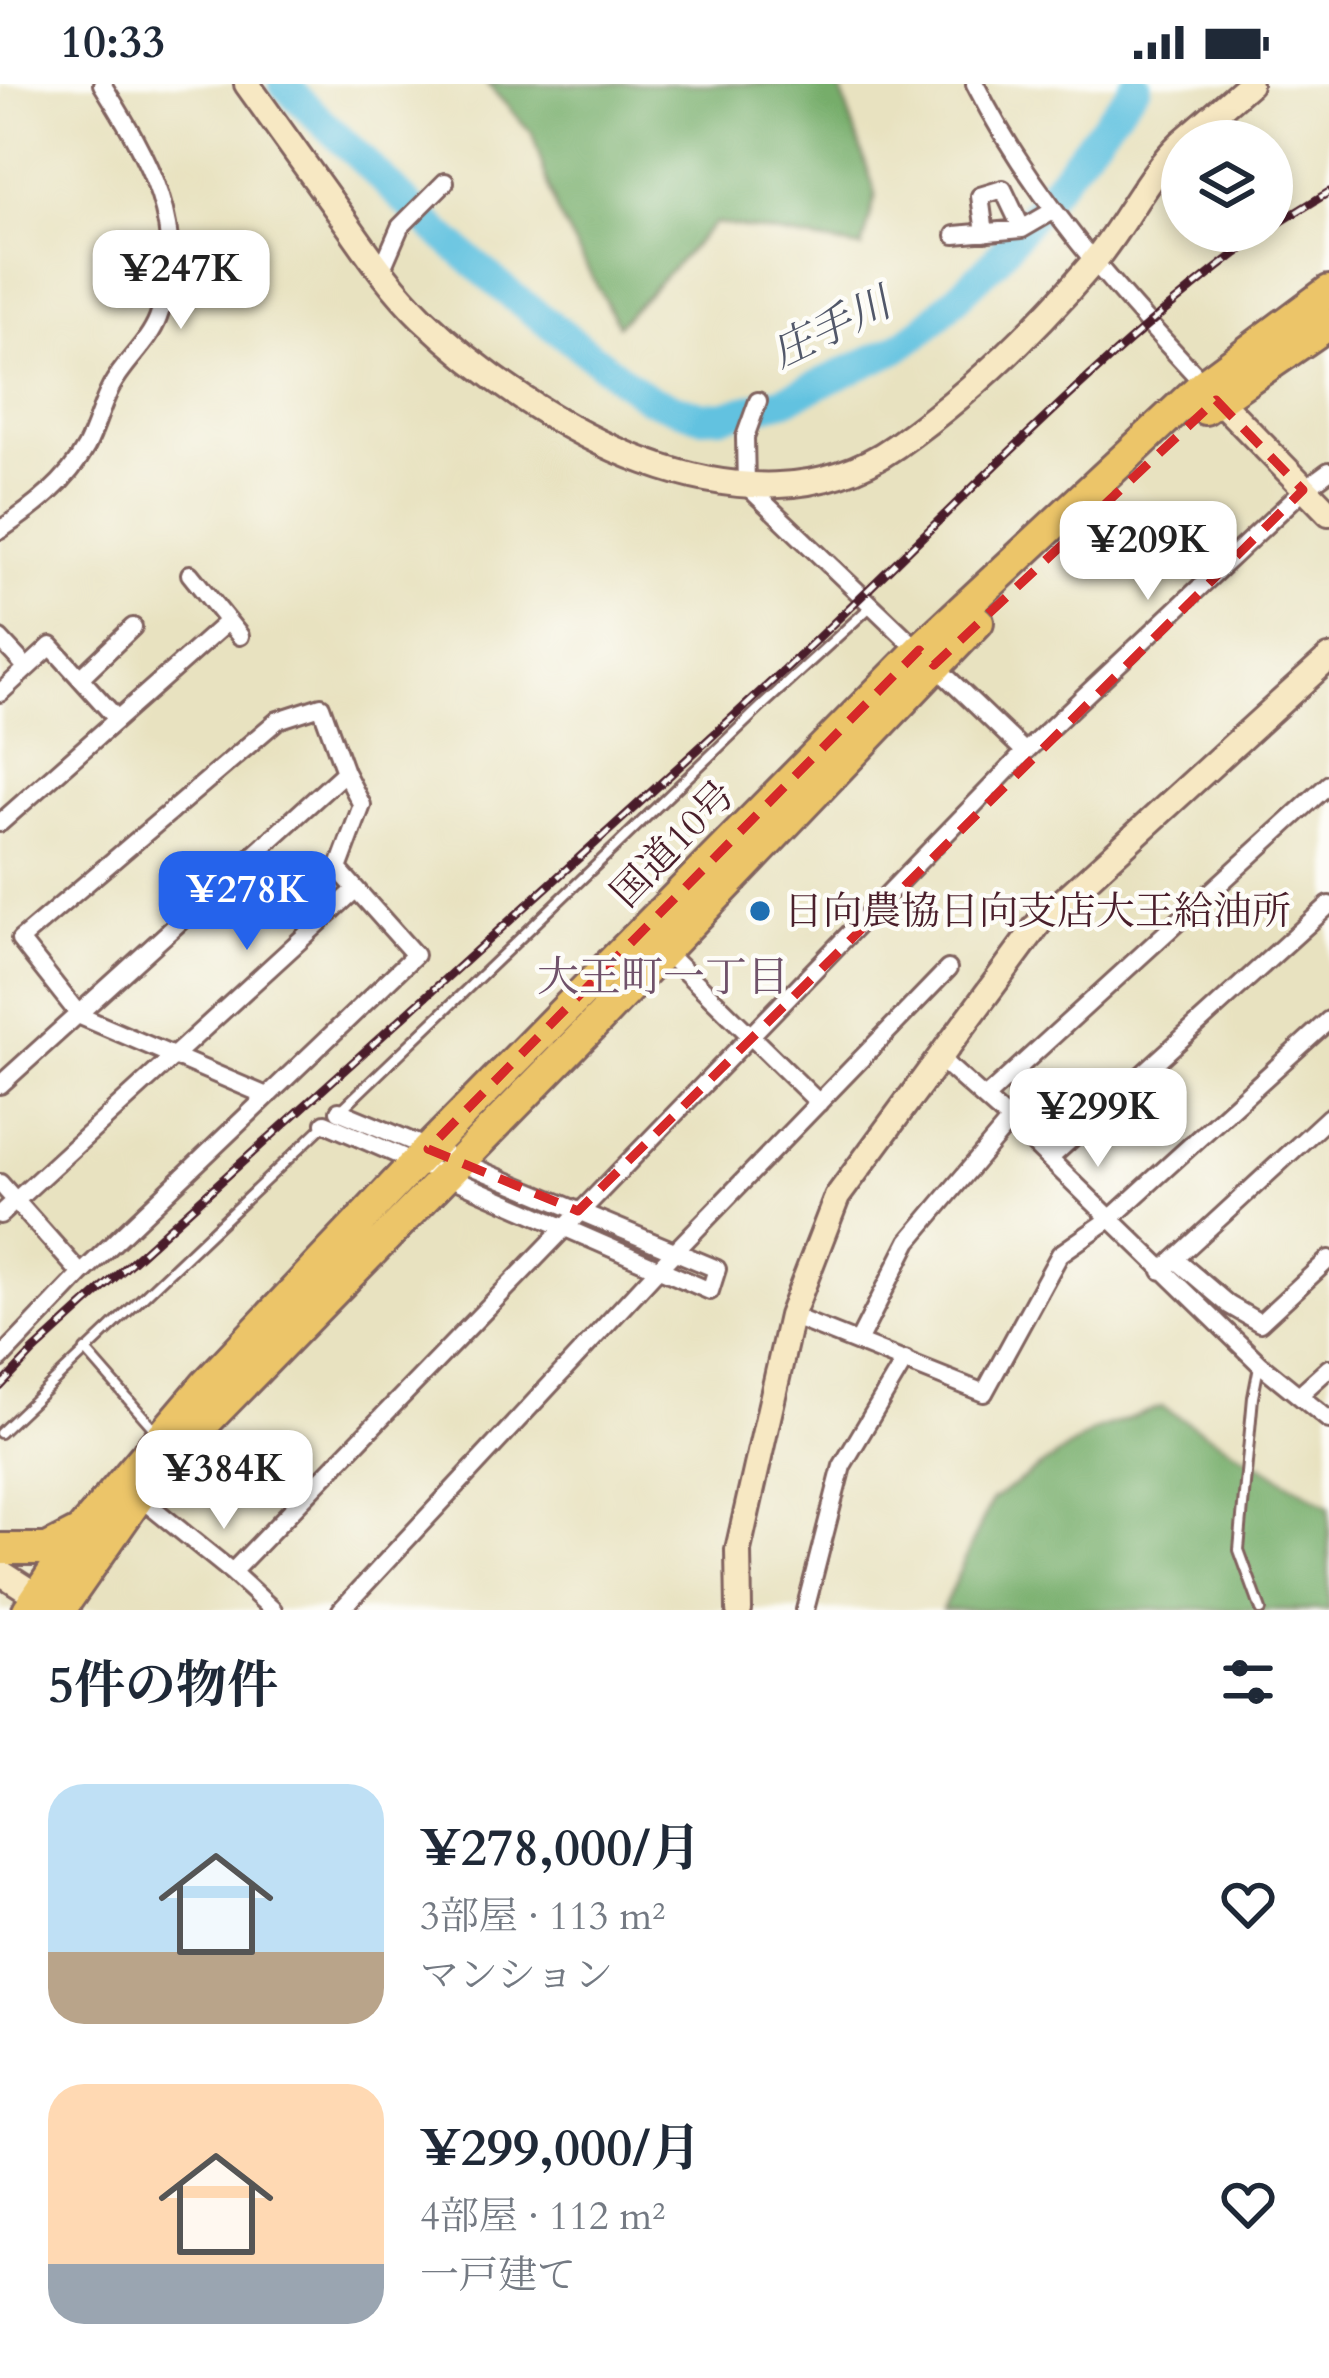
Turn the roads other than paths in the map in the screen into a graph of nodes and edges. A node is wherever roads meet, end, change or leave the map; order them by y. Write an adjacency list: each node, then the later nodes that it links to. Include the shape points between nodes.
1 (102, 84): 22 (street, via 168,217 164,297 152,332 115,380 69,473)
2 (247, 84): 13 (street)
3 (975, 84): 8 (street)
4 (1249, 84): 5 (street)
5 (1207, 120)
6 (1161, 166): 12 (street)
7 (445, 182): 13 (street, via 400,227)
8 (1058, 217): 9 (street); 12 (street)
9 (1022, 229): 10 (street); 10 (street, via 1003,189 980,196)
10 (985, 233): 11 (street)
11 (956, 236)
12 (1093, 263): 16 (street); 19 (street, via 1008,354 892,449 835,475)
13 (381, 272): 19 (street, via 482,367 584,435 639,463)
14 (1329, 291): 16 (highway, 国道10号)
15 (1329, 324): 16 (highway, 国道10号)
16 (1210, 392): 20 (street); 27 (highway, 国道10号)
17 (758, 401): 19 (street, via 746,436)
18 (1329, 471): 20 (street)
19 (746, 485): 24 (street)
20 (1303, 490): 21 (street); 33 (street)
21 (1329, 513)
22 (0, 530)
23 (190, 574): 32 (street, via 234,629)
24 (871, 607): 27 (street); 50 (lane)
25 (133, 627): 30 (street)
26 (0, 639): 29 (street)
27 (927, 657): 33 (street); 39 (highway, 国道10号); 54 (highway, 国道10号)
28 (1329, 658): 45 (street, via 1039,923)
29 (27, 668): 30 (street, via 51,646); 31 (street)
30 (80, 678): 32 (street)
31 (0, 693)
32 (117, 719): 36 (street)
33 (1025, 752): 43 (street)
34 (345, 772): 37 (street, via 362,806 338,869); 41 (street); 41 (street, via 322,706 278,720 20,940)
35 (1329, 784): 48 (street)
36 (0, 824)
37 (355, 890): 44 (street); 47 (street, via 416,956)
38 (1329, 905): 53 (street)
39 (662, 949): 43 (street); 54 (highway, 国道10号)
40 (948, 969): 49 (street)
41 (80, 1016): 44 (street); 46 (street)
42 (1329, 1020): 59 (street)
43 (750, 1036): 49 (street); 57 (street)
44 (174, 1055): 47 (street); 56 (street)
45 (939, 1058): 48 (street); 66 (street, via 837,1197)
46 (3, 1075)
47 (267, 1096): 65 (street)
48 (985, 1098): 52 (street)
49 (819, 1103): 61 (street)
50 (332, 1117): 54 (street); 68 (lane)
51 (1329, 1117): 63 (street)
52 (1010, 1121): 53 (street); 67 (street, via 909,1240)
53 (1049, 1159): 59 (street)
54 (437, 1162): 57 (street); 60 (street); 76 (highway, 国道10号); 77 (highway, 国道10号)
55 (0, 1183): 56 (street)
56 (16, 1201): 58 (street); 65 (street)
57 (578, 1211): 60 (street); 61 (street)
58 (0, 1215)
59 (1109, 1219): 63 (street); 70 (street, via 1060,1254 984,1393)
60 (565, 1226): 64 (street); 81 (street)
61 (674, 1252): 64 (street); 64 (street, via 718,1269 710,1291)
62 (1329, 1259): 63 (street, via 1260,1323)
63 (1169, 1265): 71 (street)
64 (658, 1269): 84 (street)
65 (81, 1274): 69 (street)
66 (791, 1316): 67 (street); 85 (street, via 738,1550)
67 (858, 1342): 70 (street)
68 (85, 1350): 75 (lane); 76 (lane)
69 (0, 1359)
70 (905, 1360): 86 (street, via 842,1466)
71 (1260, 1364): 73 (street); 87 (lane, via 1239,1550)
72 (1329, 1368): 73 (street)
73 (1299, 1395): 74 (street)
74 (1329, 1420)
75 (0, 1433)
76 (159, 1436): 78 (highway, 国道10号)
77 (138, 1496): 81 (street); 83 (highway, 国道10号)
78 (80, 1532): 79 (highway, via 47,1549); 83 (highway, 国道10号)
79 (0, 1549)
80 (0, 1572): 83 (street)
81 (232, 1572): 82 (street)
82 (260, 1606)
83 (49, 1607)
84 (341, 1610)
85 (740, 1610)
86 (805, 1610)
87 (1261, 1610)

